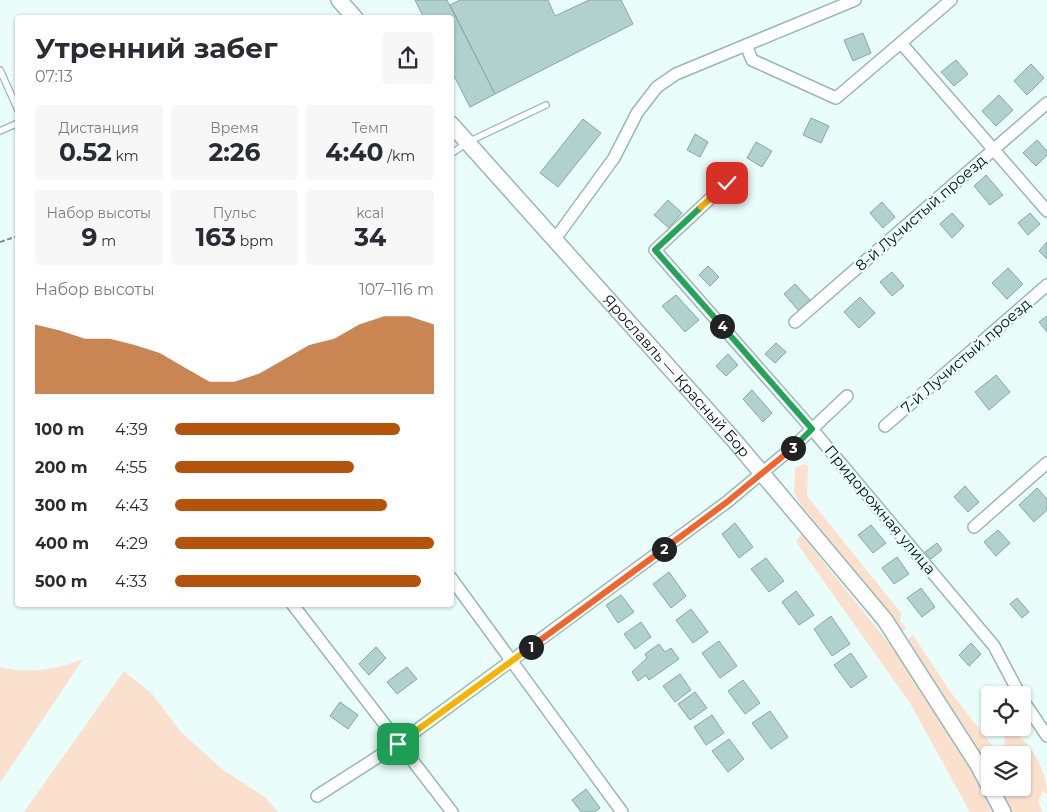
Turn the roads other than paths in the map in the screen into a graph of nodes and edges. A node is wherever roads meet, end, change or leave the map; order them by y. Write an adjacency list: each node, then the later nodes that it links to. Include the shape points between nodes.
1 (339, 0): 4 (street)
2 (855, 0): 6 (street)
3 (951, 0): 5 (street)
4 (352, 15)
5 (900, 43): 6 (street, via 836,98 752,60); 15 (street)
6 (746, 45): 19 (street, via 676,74 657,87 638,113 614,158)
7 (0, 70): 8 (lane)
8 (15, 103)
9 (1047, 103): 15 (street, 8-й Лучистый проезд)
10 (546, 105): 14 (lane)
11 (15, 124): 13 (lane)
12 (454, 127): 14 (street, Ярославль — Красный Бор)
13 (0, 131)
14 (468, 142): 16 (lane); 19 (street, Ярославль — Красный Бор)
15 (995, 150): 18 (street); 21 (street, 8-й Лучистый проезд)
16 (454, 152)
17 (727, 183): 24 (street, Придорожная улица, via 655,250)
18 (1047, 211)
19 (555, 239): 26 (street, Ярославль — Красный Бор)
20 (1047, 285): 23 (street, 7-й Лучистый проезд)
21 (795, 322)
22 (847, 396): 24 (street)
23 (885, 426)
24 (812, 429): 26 (street); 31 (street, Придорожная улица, via 994,646)
25 (1047, 463): 27 (street)
26 (762, 473): 30 (street); 38 (street, Ярославль — Красный Бор, via 885,620 978,765)
27 (974, 527)
28 (454, 582): 30 (street)
29 (295, 607): 34 (street)
30 (511, 661): 34 (street); 37 (street)
31 (1015, 686)
32 (1031, 712): 33 (street)
33 (1047, 736)
34 (398, 744): 35 (street); 36 (street)
35 (318, 796)
36 (452, 812)
37 (622, 812)
38 (1003, 812)

